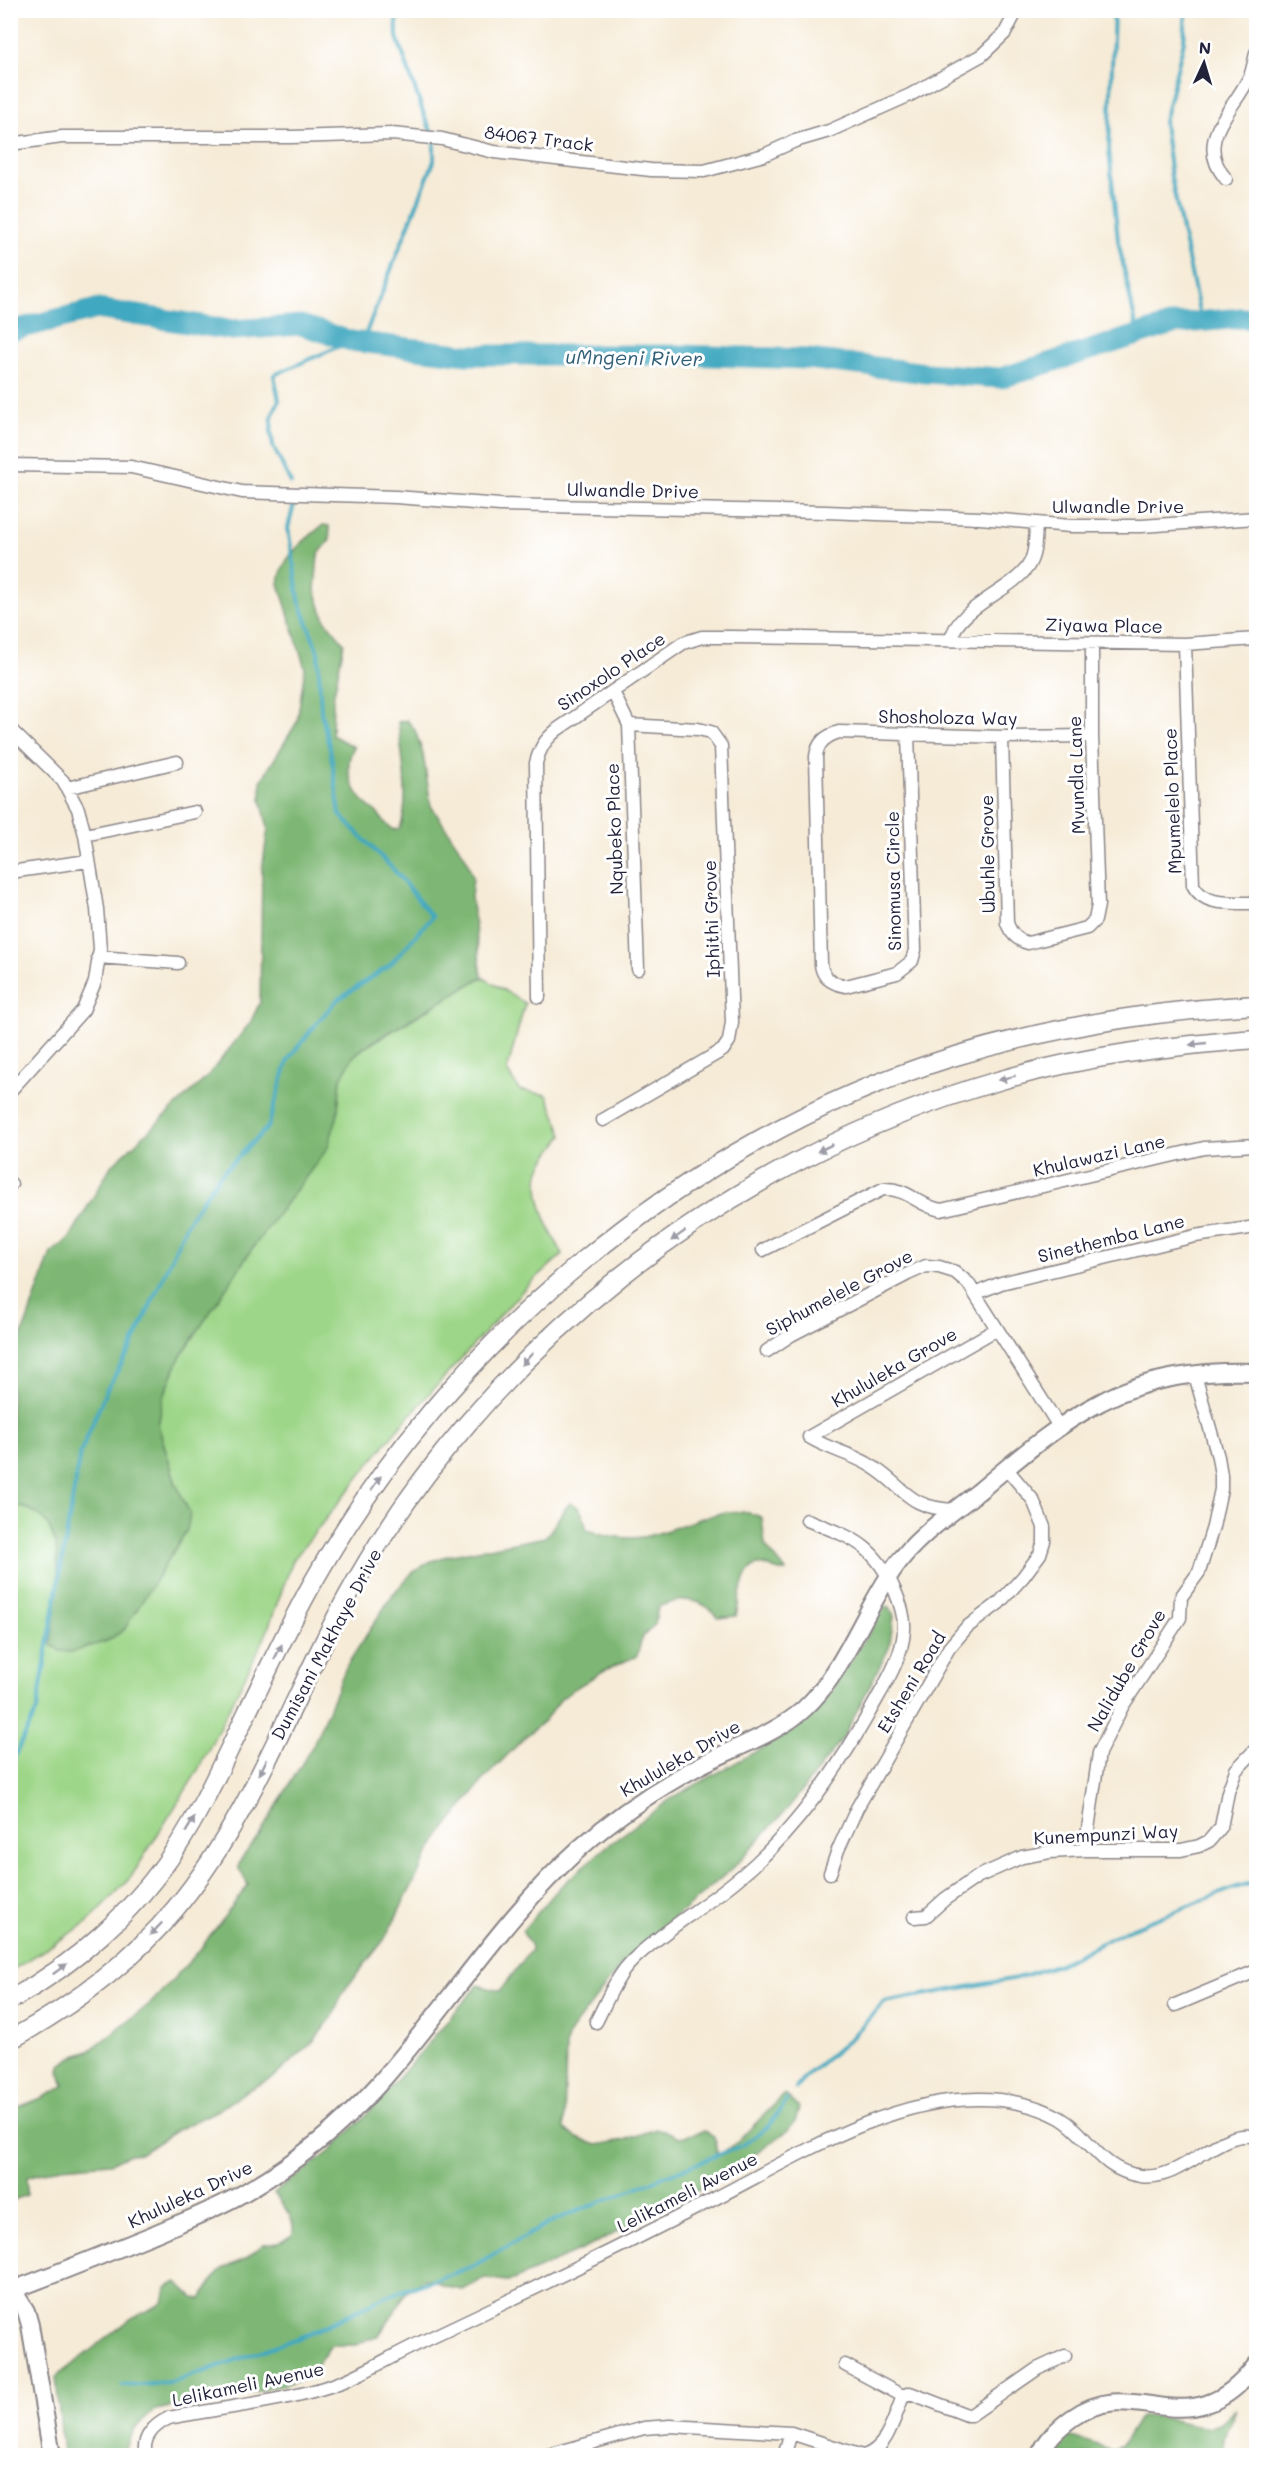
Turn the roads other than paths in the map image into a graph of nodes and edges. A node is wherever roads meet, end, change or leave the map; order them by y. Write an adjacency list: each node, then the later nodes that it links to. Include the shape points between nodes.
1 (1017, 10): 3 (street, 84067 Track, via 1005,33 982,55 910,95 764,155 704,171 651,170 494,152 442,139 392,134 62,137)
2 (1257, 53): 4 (street, via 1251,75 1214,138 1213,158)
3 (10, 144)
4 (1226, 179)
5 (10, 465): 7 (street, Ulwandle Drive, via 131,467 242,492 500,505 928,516)
6 (1257, 518): 7 (street, Ulwandle Drive, via 1142,526)
7 (1036, 524): 9 (street, via 1028,567 964,618)
8 (1257, 639): 11 (street, Ziyawa Place)
9 (951, 640): 10 (street, Ziyawa Place); 12 (street, Sinoxolo Place, via 702,637 683,643)
10 (1092, 643): 11 (street, Ziyawa Place); 16 (street, Mvundla Lane)
11 (1185, 644): 25 (street, Mpumelelo Place, via 1193,885 1198,895 1207,900)
12 (613, 692): 13 (street, Nqubeko Place); 30 (street, Sinoxolo Place, via 558,729 539,751)
13 (629, 725): 29 (street, Nqubeko Place); 34 (street, Iphithi Grove, via 698,729 711,732 721,746 732,1022 723,1050)
14 (10, 729): 20 (street)
15 (908, 734): 17 (street, Shosholoza Way); 18 (street, Shosholoza Way, via 831,734 820,743); 18 (street, Sinomusa Circle, via 915,950 912,961 897,973 846,986 830,981 821,965)
16 (1092, 736): 17 (street, Shosholoza Way); 26 (street, Mvundla Lane)
17 (1002, 737): 26 (street, Ubuhle Grove, via 1006,923 1010,931 1028,943 1082,930 1095,920)
18 (816, 756)
19 (177, 762): 20 (street)
20 (67, 788): 22 (street)
21 (195, 812): 22 (street)
22 (85, 835): 23 (street)
23 (88, 861): 24 (street); 27 (street, via 97,909)
24 (10, 872)
25 (1257, 903)
26 (1098, 905)
27 (98, 957): 28 (street); 33 (street, via 95,982 82,1010)
28 (178, 963)
29 (638, 969)
30 (539, 997)
31 (1257, 1005): 53 (main road, Dumisani Makhaye Drive, one-way to 31, via 87,1948 167,1861 205,1800 310,1588 376,1484 441,1399 491,1345 590,1256 732,1156 806,1116 881,1083 980,1049 1087,1024 1157,1013)
32 (1257, 1039): 56 (main road, Dumisani Makhaye Drive, one-way to 56, via 1078,1061 1002,1079 897,1115 807,1156 726,1203 605,1289 502,1384 394,1519 348,1596 247,1798 175,1910 95,1986)
33 (10, 1090)
34 (603, 1120)
35 (1257, 1145): 37 (street, Khulawazi Lane, via 1204,1148 951,1208 931,1208 903,1191 883,1189)
36 (1257, 1227): 38 (street, Sinethemba Lane, via 1185,1239 1000,1283)
37 (763, 1250)
38 (977, 1293): 39 (street, Siphumelele Grove); 40 (street, Siphumelele Grove, via 956,1272 926,1266)
39 (997, 1329): 43 (street, Siphumelele Grove); 45 (street, Khululeka Grove, via 809,1437 871,1466 925,1507)
40 (767, 1351)
41 (1257, 1372): 42 (street, Khululeka Drive)
42 (1195, 1376): 43 (street, Khululeka Drive, via 1133,1387 1100,1402); 49 (street, Nalidube Grove, via 1221,1475 1213,1527 1199,1572 1181,1597 1180,1618 1122,1707 1099,1754)
43 (1060, 1428): 44 (street, Khululeka Drive)
44 (1006, 1468): 45 (street, Khululeka Drive); 50 (street, Etsheni Road, via 1033,1500 1044,1527 1040,1554 999,1603 967,1627 949,1648 857,1808)
45 (955, 1510): 47 (street, Khululeka Drive, via 915,1544)
46 (807, 1520): 47 (street, via 868,1548)
47 (889, 1577): 55 (street, via 903,1615 899,1652 888,1680 841,1761 772,1847 734,1882 633,1960 620,1974); 58 (street, Khululeka Drive, via 832,1675 803,1710 667,1784 617,1817 580,1848 505,1926 377,2086 317,2143 224,2203)
48 (1257, 1749): 49 (street, Kunempunzi Way, via 1236,1770 1221,1827 1209,1841 1181,1850)
49 (1085, 1850): 51 (street, Kunempunzi Way, via 1022,1857 997,1866 926,1916)
50 (830, 1873)
51 (914, 1917)
52 (1257, 1971): 54 (street)
53 (10, 2000)
54 (1175, 2005)
55 (596, 2022)
56 (10, 2040)
57 (1257, 2137): 65 (street, Lelikameli Avenue, via 1238,2136 1161,2176 1144,2176 1105,2160 1062,2119 1027,2105 1004,2100 956,2100 888,2114 342,2381 289,2396 169,2418 150,2432)
58 (12, 2291): 64 (street, via 26,2311 30,2325)
59 (1065, 2356): 62 (street, via 1037,2369 971,2415 910,2393)
60 (845, 2365): 62 (street)
61 (1257, 2365): 69 (street, via 1226,2395 1206,2404 1175,2407 1118,2401 1089,2409 1046,2440)
62 (903, 2397): 68 (street, via 884,2440 874,2452)
63 (791, 2433): 66 (street, via 656,2426); 67 (street); 68 (street)
64 (52, 2456)
65 (146, 2456)
66 (544, 2456)
67 (784, 2456)
68 (863, 2456)
69 (1039, 2456)

